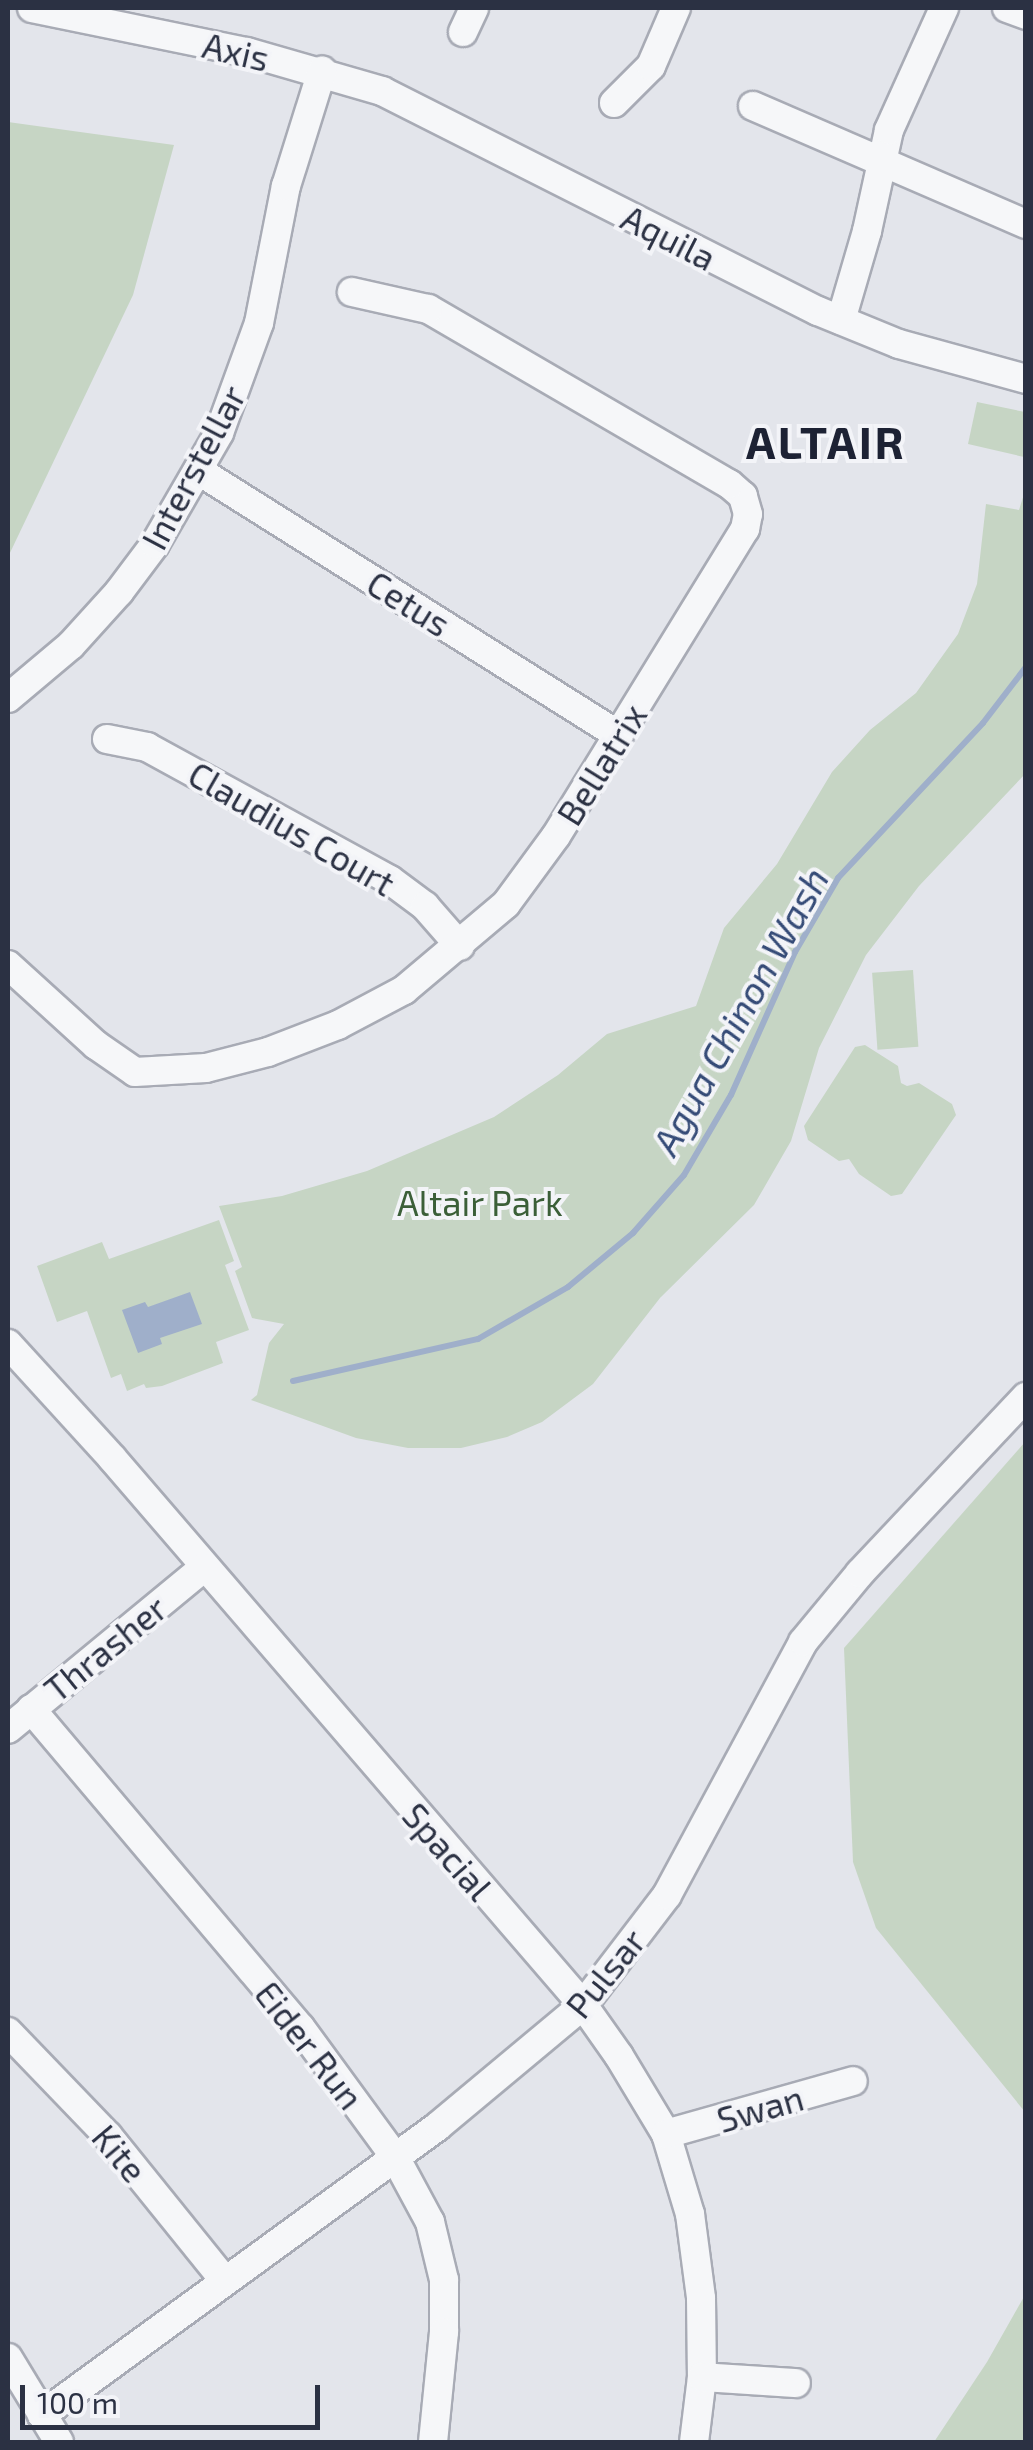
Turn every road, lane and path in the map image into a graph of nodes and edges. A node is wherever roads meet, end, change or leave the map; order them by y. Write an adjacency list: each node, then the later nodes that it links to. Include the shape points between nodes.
1 (32, 8): 5 (street, Axis)
2 (676, 8): 8 (street, via 651,66)
3 (944, 8): 10 (street, via 889,130)
4 (1007, 8): 6 (street)
5 (62, 11): 7 (street, Axis)
6 (1026, 15)
7 (322, 71): 13 (street, Aquila, via 382,91); 15 (street, Interstellar, via 286,186 244,375)
8 (614, 103)
9 (753, 106): 10 (street)
10 (882, 162): 11 (street); 13 (street)
11 (1026, 224)
12 (352, 292): 17 (street, Bellatrix, via 428,309 743,496 745,529)
13 (841, 320): 14 (street, Aquila, via 899,344)
14 (1026, 378)
15 (199, 471): 16 (street, Interstellar, via 119,592 72,645); 17 (street, Cetus)
16 (8, 698)
17 (619, 735): 19 (street, Bellatrix, via 506,904)
18 (107, 738): 19 (street, Claudius Court, via 147,746 390,880)
19 (460, 946): 20 (street, Bellatrix, via 404,990 338,1025 206,1068 135,1072)
20 (8, 965)
21 (8, 1344): 23 (street, Spacial)
22 (1026, 1397): 26 (street, Pulsar, via 804,1642 667,1895)
23 (203, 1568): 24 (street, Thrasher); 26 (street, Spacial)
24 (32, 1709): 25 (street, Thrasher); 30 (street, Eider Run, via 300,2027)
25 (8, 1729)
26 (583, 2006): 29 (street, Spacial); 30 (street, Pulsar)
27 (8, 2032): 31 (street, Kite, via 108,2136)
28 (853, 2082): 29 (street, Swan)
29 (666, 2134): 33 (street, Spacial, via 690,2214)
30 (395, 2157): 31 (street, Pulsar); 37 (street, Eider Run, via 430,2222 444,2280)
31 (225, 2281): 35 (street, Pulsar)
32 (8, 2358): 35 (street)
33 (702, 2377): 34 (street); 38 (street, Spacial)
34 (796, 2383)
35 (42, 2414): 36 (street)
36 (59, 2442)
37 (433, 2442)
38 (694, 2442)

